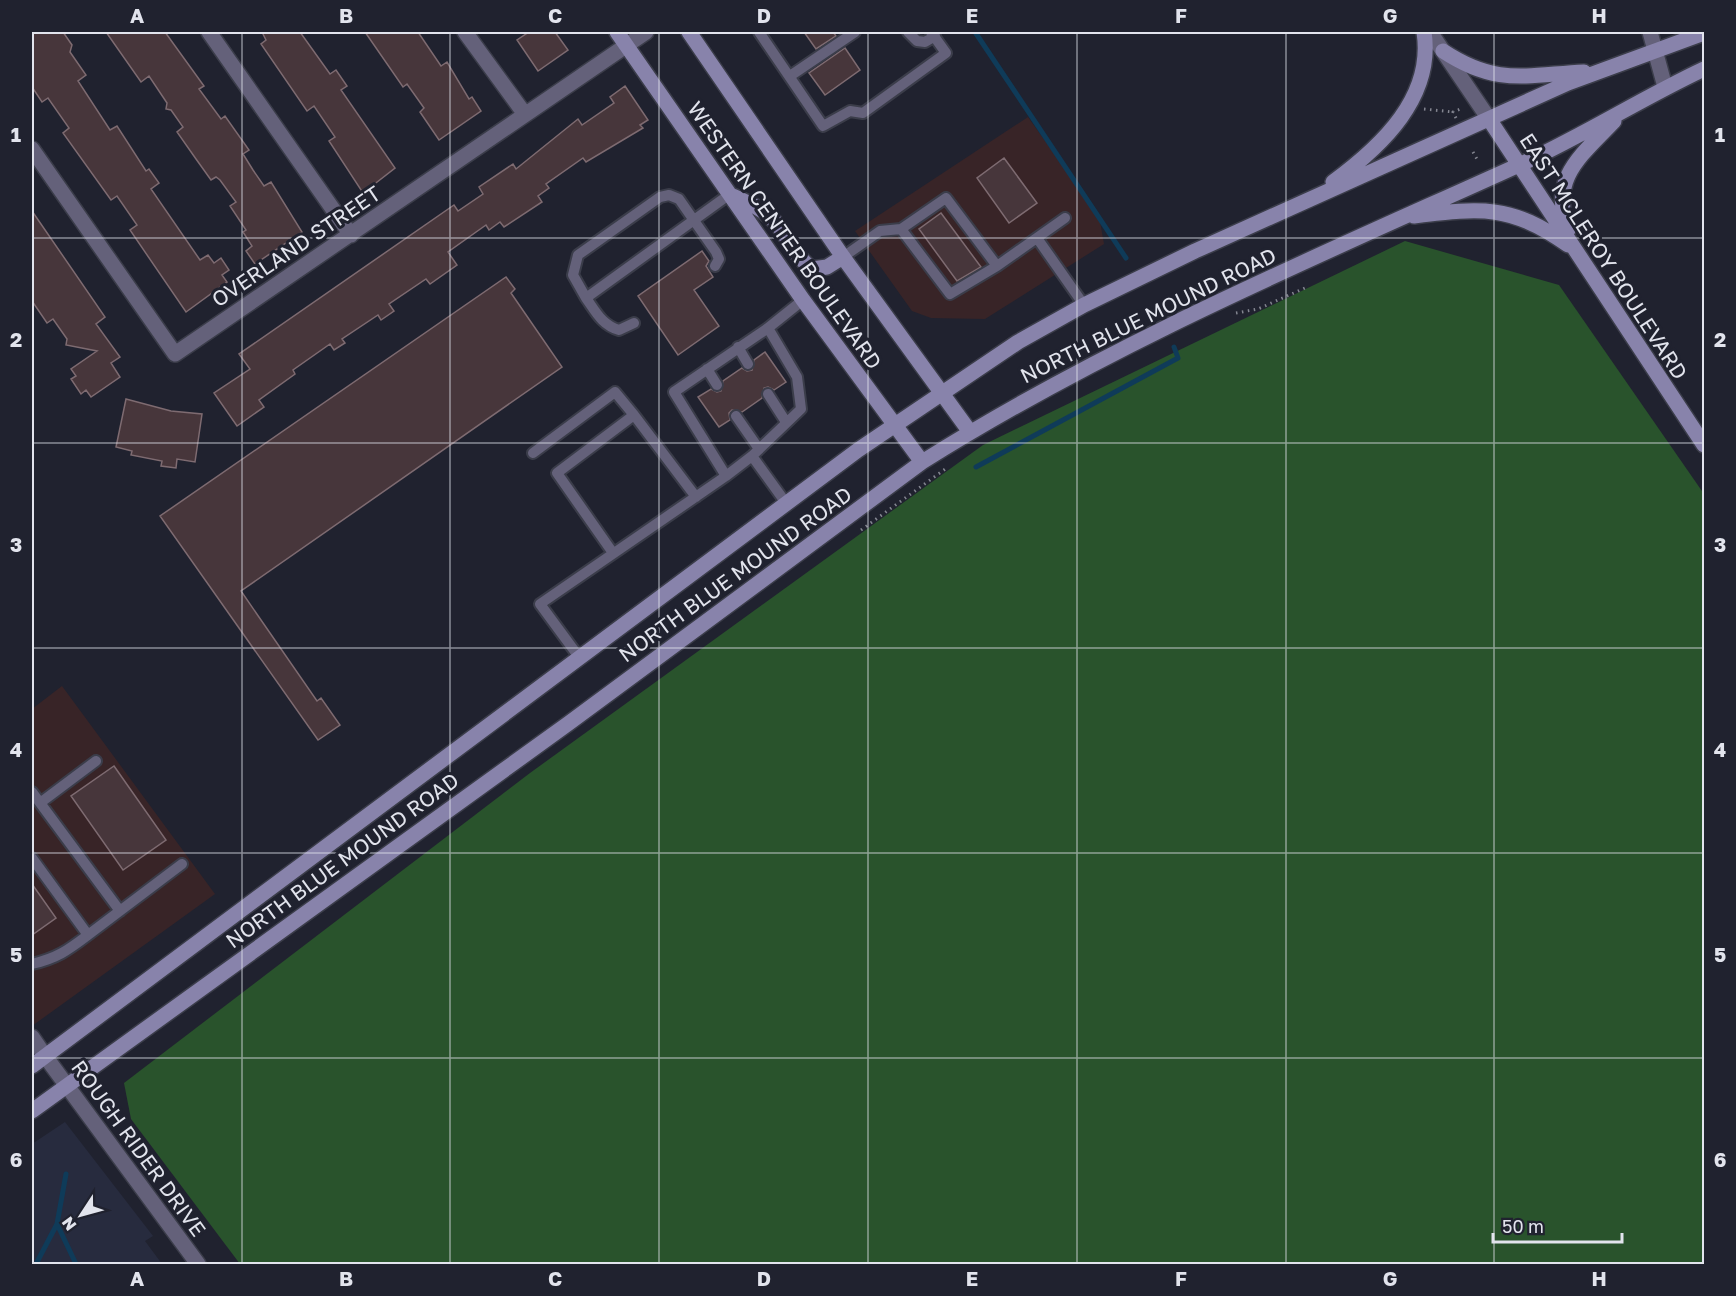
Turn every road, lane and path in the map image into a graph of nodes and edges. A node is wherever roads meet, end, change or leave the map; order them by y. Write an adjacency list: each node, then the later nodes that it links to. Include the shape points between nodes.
1 (209, 32): 38 (street)
2 (465, 32): 25 (street)
3 (616, 32): 14 (main road, WESTERN CENTER BOULEVARD)
4 (646, 32): 14 (street, OVERLAND STREET)
5 (689, 32): 41 (main road, WESTERN CENTER BOULEVARD)
6 (759, 32): 19 (lane)
7 (855, 32): 19 (lane)
8 (908, 32): 13 (lane, via 917,41 925,42)
9 (1424, 32): 33 (main road, via 1425,72 1407,108 1358,161)
10 (1430, 32): 15 (street)
11 (1650, 32): 16 (street)
12 (1704, 33): 16 (main road)
13 (933, 34): 19 (lane, via 946,53 863,113 850,111 823,126)
14 (626, 45): 25 (street, OVERLAND STREET); 32 (main road, WESTERN CENTER BOULEVARD)
15 (1443, 51): 18 (main road, via 1473,69 1494,75); 26 (street)
16 (1656, 53): 18 (main road); 20 (street)
17 (1704, 69): 20 (main road)
18 (1596, 72): 26 (main road, NORTH BLUE MOUND ROAD)
19 (790, 76)
20 (1665, 87): 23 (main road)
21 (1422, 108): 24 (path)
22 (1464, 108): 24 (path)
23 (1626, 110): 31 (main road, NORTH BLUE MOUND ROAD); 40 (main road, via 1574,164 1562,188 1562,213)
24 (1453, 112): 27 (path)
25 (524, 113): 38 (street, OVERLAND STREET)
26 (1489, 119): 31 (main road, EAST MCLEROY BOULEVARD); 33 (main road, NORTH BLUE MOUND ROAD)
27 (1456, 120)
28 (32, 149): 38 (street, OVERLAND STREET, via 176,354)
29 (1473, 152): 30 (path)
30 (1478, 161)
31 (1519, 165): 34 (main road, NORTH BLUE MOUND ROAD); 40 (main road, EAST MCLEROY BOULEVARD)
32 (730, 194): 36 (lane); 41 (main road, via 763,210 812,268 827,267); 46 (main road, WESTERN CENTER BOULEVARD)
33 (1307, 201): 47 (main road, NORTH BLUE MOUND ROAD)
34 (1399, 217): 40 (main road, via 1479,210 1511,214 1549,231); 61 (main road, NORTH BLUE MOUND ROAD, via 1060,380)
35 (1065, 218): 39 (lane)
36 (694, 220): 43 (lane, via 716,252 719,259); 45 (lane); 45 (lane, via 679,199 660,197 578,255 573,275)
37 (901, 229): 41 (lane, via 880,231); 42 (lane, via 950,294); 42 (lane, via 946,198)
38 (351, 235)
39 (1037, 238): 42 (lane); 47 (lane)
40 (1575, 250): 62 (main road, EAST MCLEROY BOULEVARD)
41 (843, 257): 55 (main road, WESTERN CENTER BOULEVARD)
42 (997, 266)
43 (715, 267)
44 (1305, 288): 48 (path, via 1258,309)
45 (586, 298): 49 (lane, via 610,328 619,330)
46 (803, 300): 50 (lane); 60 (main road, WESTERN CENTER BOULEVARD)
47 (1084, 305): 55 (main road, NORTH BLUE MOUND ROAD)
48 (1232, 314)
49 (634, 323)
50 (768, 328): 51 (lane); 59 (lane, via 797,377 801,408)
51 (738, 347): 52 (lane); 53 (lane)
52 (748, 364)
53 (707, 369): 54 (lane); 67 (lane, via 674,392)
54 (717, 385)
55 (941, 392): 60 (main road, NORTH BLUE MOUND ROAD); 61 (main road, WESTERN CENTER BOULEVARD)
56 (768, 394): 59 (lane)
57 (634, 416): 64 (lane, via 615,392); 68 (lane); 71 (lane, via 557,473)
58 (736, 416): 63 (lane)
59 (786, 422): 63 (lane)
60 (894, 424): 65 (main road, WESTERN CENTER BOULEVARD); 69 (main road, NORTH BLUE MOUND ROAD)
61 (970, 432): 65 (main road, NORTH BLUE MOUND ROAD)
62 (1704, 445)
63 (755, 452): 67 (lane); 69 (lane)
64 (533, 453)
65 (922, 462): 84 (main road, NORTH BLUE MOUND ROAD)
66 (952, 464): 70 (path)
67 (726, 476): 68 (lane)
68 (696, 497): 71 (lane)
69 (786, 503): 72 (main road, NORTH BLUE MOUND ROAD)
70 (857, 532)
71 (613, 553): 72 (lane, via 540,604)
72 (579, 657): 82 (main road, NORTH BLUE MOUND ROAD)
73 (96, 761): 75 (lane)
74 (32, 792): 75 (lane)
75 (40, 803): 78 (lane)
76 (32, 858): 79 (lane)
77 (182, 864): 78 (lane)
78 (120, 911): 79 (lane)
79 (88, 935): 80 (lane, via 64,953)
80 (32, 964)
81 (32, 1037): 82 (street, ROUGH RIDER DRIVE)
82 (45, 1056): 83 (main road, NORTH BLUE MOUND ROAD); 84 (street, ROUGH RIDER DRIVE)
83 (32, 1066)
84 (68, 1085): 85 (main road, NORTH BLUE MOUND ROAD); 86 (street, ROUGH RIDER DRIVE)
85 (32, 1111)
86 (198, 1264)

